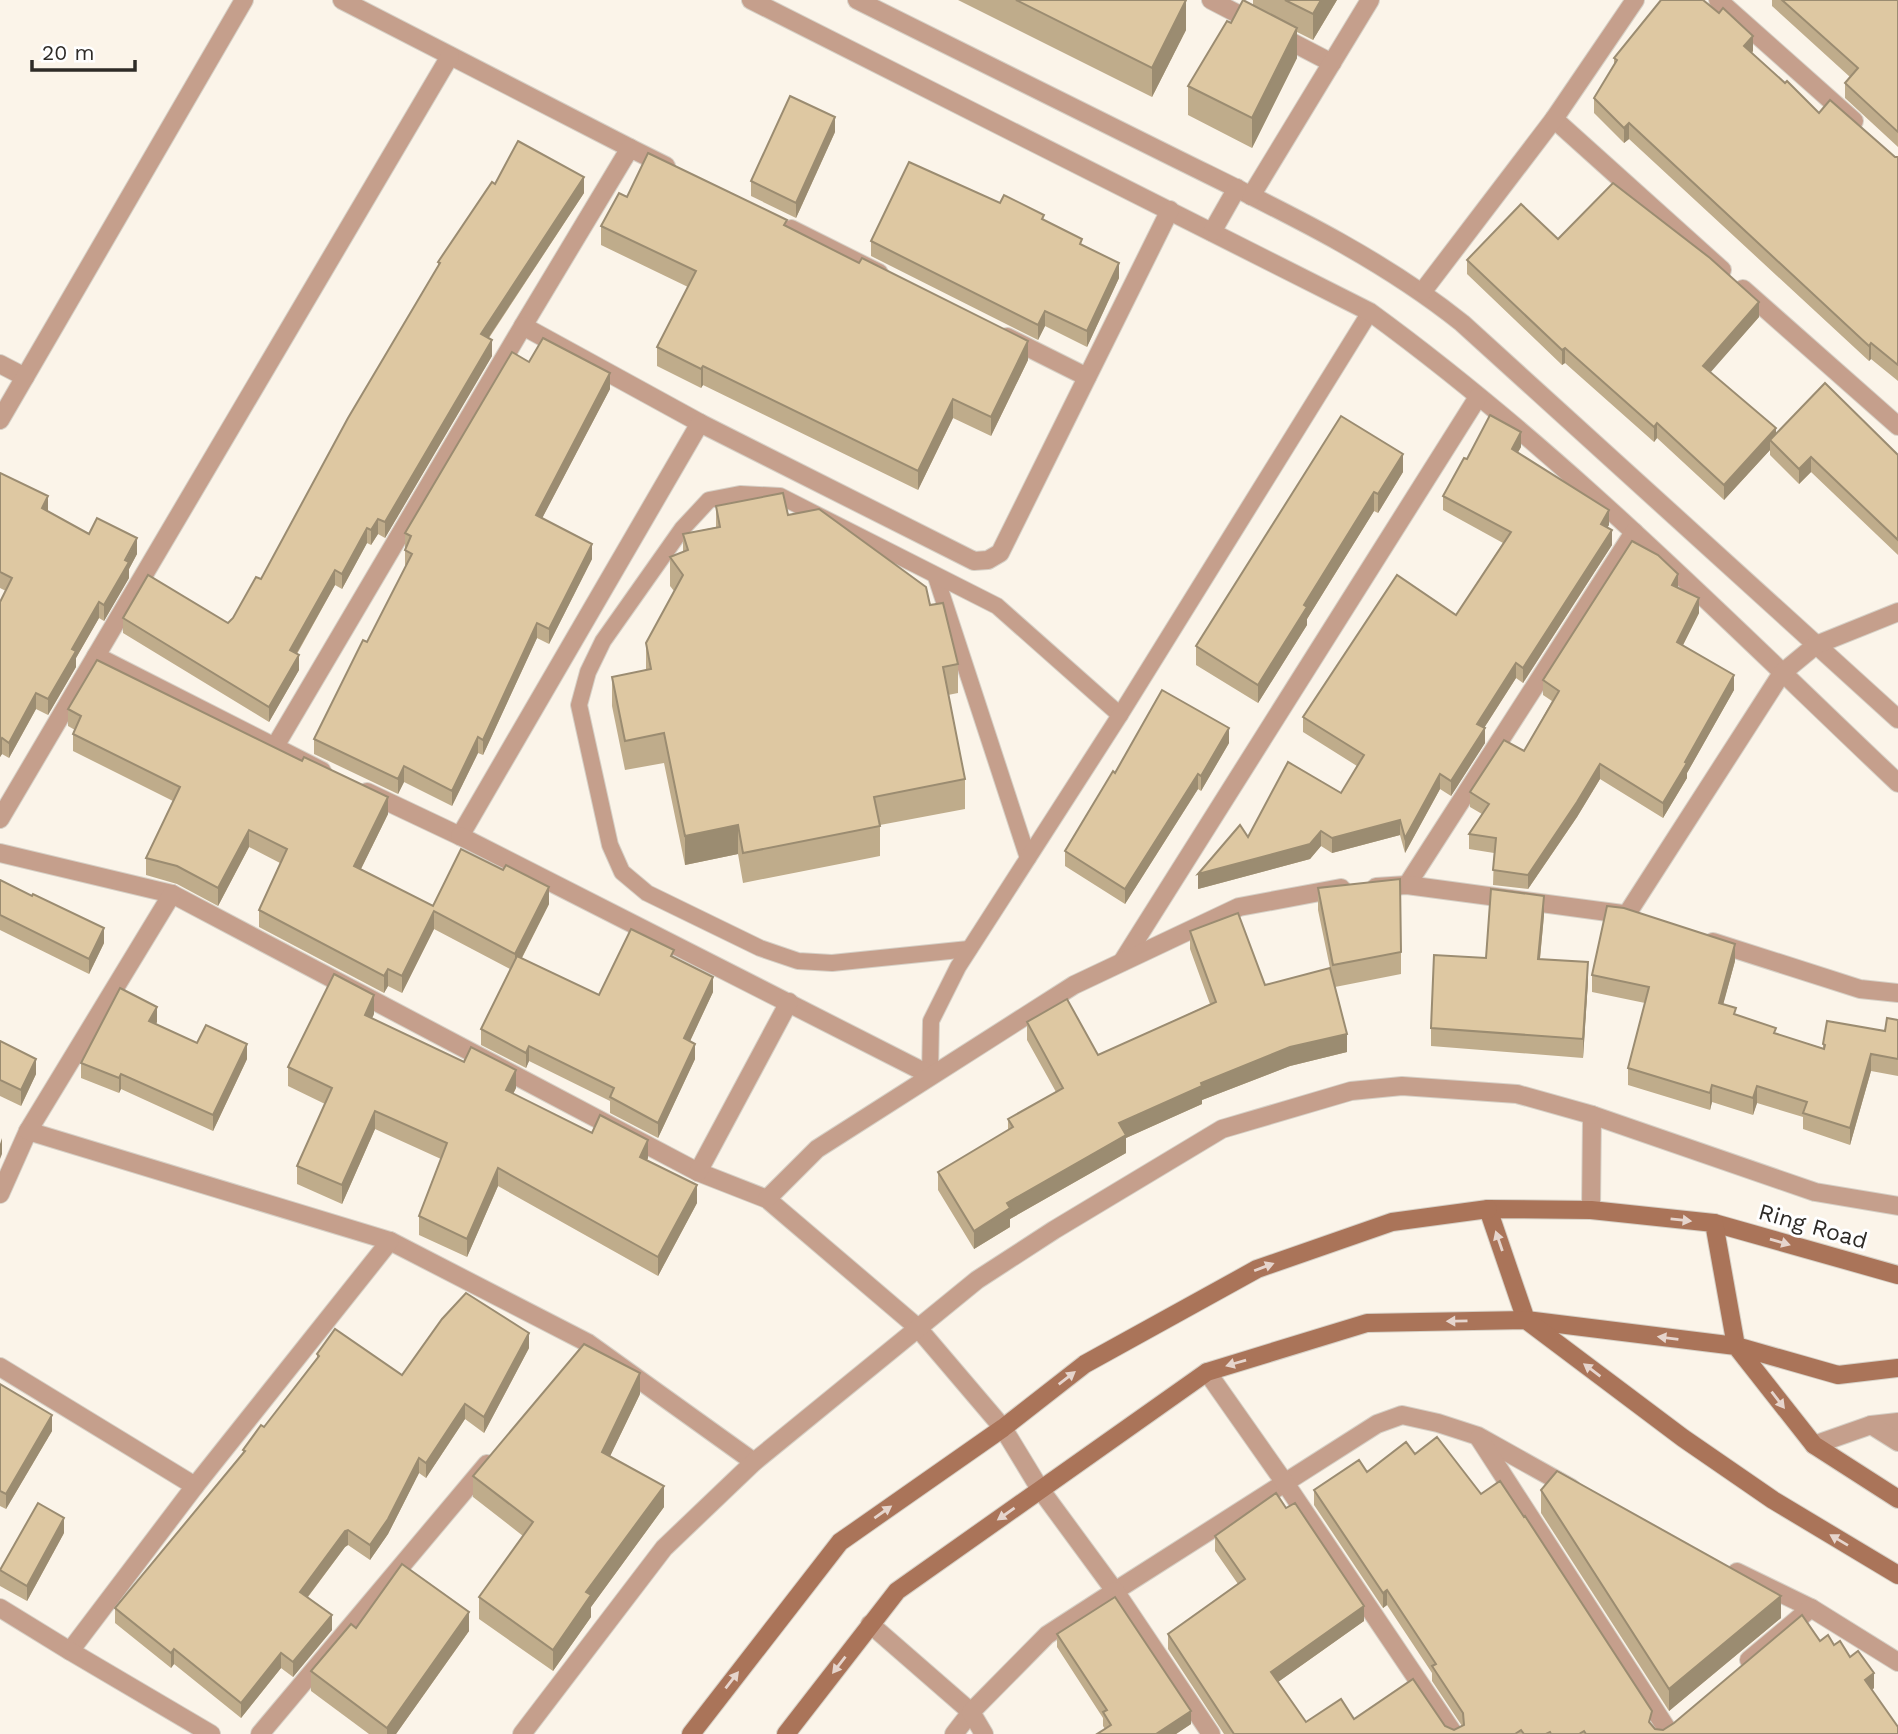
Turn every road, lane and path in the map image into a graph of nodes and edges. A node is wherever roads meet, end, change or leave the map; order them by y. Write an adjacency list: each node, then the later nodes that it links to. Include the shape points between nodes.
1 (244, 0): 25 (street)
2 (342, 0): 9 (street)
3 (751, 0): 16 (street)
4 (857, 0): 15 (street)
5 (1370, 0): 10 (street)
6 (1635, 0): 11 (street)
7 (1718, 0): 12 (street)
8 (1214, 1): 10 (street)
9 (450, 56): 13 (street); 35 (street)
10 (1332, 63): 15 (street)
11 (1555, 119): 20 (street); 30 (street)
12 (1868, 134)
13 (630, 148): 14 (street); 22 (street)
14 (679, 172)
15 (1244, 192): 18 (street); 20 (street)
16 (1170, 210): 18 (street); 26 (street)
17 (778, 222): 19 (street)
18 (1212, 232): 21 (street)
19 (889, 278)
20 (1423, 291): 34 (street)
21 (1370, 312): 27 (street); 37 (lane)
22 (523, 326): 29 (street); 39 (street)
23 (988, 328): 26 (street)
24 (0, 364): 25 (street)
25 (25, 377): 28 (street)
26 (1087, 377): 29 (street, via 1000,553 988,560 974,561)
27 (1478, 397): 31 (street, via 1577,478); 49 (street)
28 (0, 420)
29 (700, 423): 42 (street)
30 (1898, 426)
31 (1634, 532): 36 (street); 45 (street)
32 (936, 577): 37 (lane, via 997,606); 44 (lane); 48 (lane, via 780,496 740,494 709,500 682,529 603,641 579,705 610,845 622,872 647,893 760,948 798,961 832,963)
33 (1898, 612): 34 (street)
34 (1815, 645): 36 (street); 38 (street)
35 (96, 656): 39 (street); 41 (street)
36 (1782, 673): 40 (street); 45 (street, via 1634,916)
37 (1120, 715): 44 (lane)
38 (1898, 719)
39 (274, 748): 42 (street)
40 (1898, 783)
41 (0, 820)
42 (460, 836): 51 (street)
43 (0, 853): 46 (street)
44 (1028, 858): 48 (lane)
45 (1407, 885): 49 (street, via 1342,888 1239,907)
46 (172, 894): 54 (street); 55 (street)
47 (1692, 935): 50 (street, via 1860,989)
48 (969, 950): 52 (lane, via 931,1021)
49 (1122, 962): 52 (street, via 1074,985)
50 (1898, 993)
51 (789, 1002): 52 (street); 55 (street)
52 (930, 1075): 57 (street, via 817,1149)
53 (1592, 1115): 58 (street, via 1815,1192); 60 (street); 65 (street, via 1517,1094 1402,1086 1350,1091 1222,1129 977,1280)
54 (28, 1131): 56 (street); 62 (street)
55 (698, 1172): 57 (street)
56 (0, 1194)
57 (767, 1199): 65 (street)
58 (1898, 1206)
59 (1488, 1209): 60 (main road, Ring Road); 64 (main road, one-way to 59); 72 (main road, Ring Road, one-way to 59, via 1084,1364 1257,1269 1392,1222)
60 (1591, 1210): 61 (main road, Ring Road, one-way to 61)
61 (1714, 1223): 63 (main road, Ring Road, one-way to 63); 66 (main road)
62 (390, 1241): 77 (street, via 584,1348); 79 (street)
63 (1898, 1275)
64 (1525, 1320): 66 (main road, one-way to 64); 69 (main road, one-way to 69, via 1367,1323); 84 (main road, one-way to 64, via 1773,1500)
65 (917, 1327): 72 (street); 77 (street)
66 (1736, 1346): 68 (main road, via 1838,1375); 75 (main road, one-way to 75)
67 (0, 1367): 79 (street)
68 (1898, 1368)
69 (1207, 1372): 78 (street); 80 (main road)
70 (1898, 1422): 71 (street)
71 (1871, 1426): 74 (street); 75 (street)
72 (1003, 1429): 80 (street); 97 (main road, Ring Road, one-way to 72, via 840,1542)
73 (1478, 1436): 78 (street, via 1402,1415 1377,1424); 81 (street); 93 (street)
74 (1898, 1443)
75 (1814, 1445): 82 (main road)
76 (500, 1449): 95 (street)
77 (754, 1462): 96 (street, via 664,1548)
78 (1285, 1483): 85 (street); 102 (street)
79 (195, 1486): 89 (street)
80 (1040, 1489): 85 (street); 88 (main road, one-way to 88, via 897,1591)
81 (1586, 1497)
82 (1898, 1499)
83 (1723, 1566): 87 (street)
84 (1898, 1575)
85 (1115, 1591): 92 (street, via 1047,1635); 101 (street)
86 (0, 1608): 89 (street)
87 (1811, 1608): 90 (street); 91 (street)
88 (870, 1625): 92 (street); 98 (main road, one-way to 98)
89 (70, 1651): 94 (street)
90 (1898, 1662)
91 (1739, 1668)
92 (971, 1712): 99 (street); 100 (street)
93 (1668, 1728)
94 (211, 1734)
95 (260, 1734)
96 (522, 1734)
97 (691, 1734)
98 (786, 1734)
99 (954, 1734)
100 (984, 1734)
101 (1211, 1734)
102 (1454, 1734)

